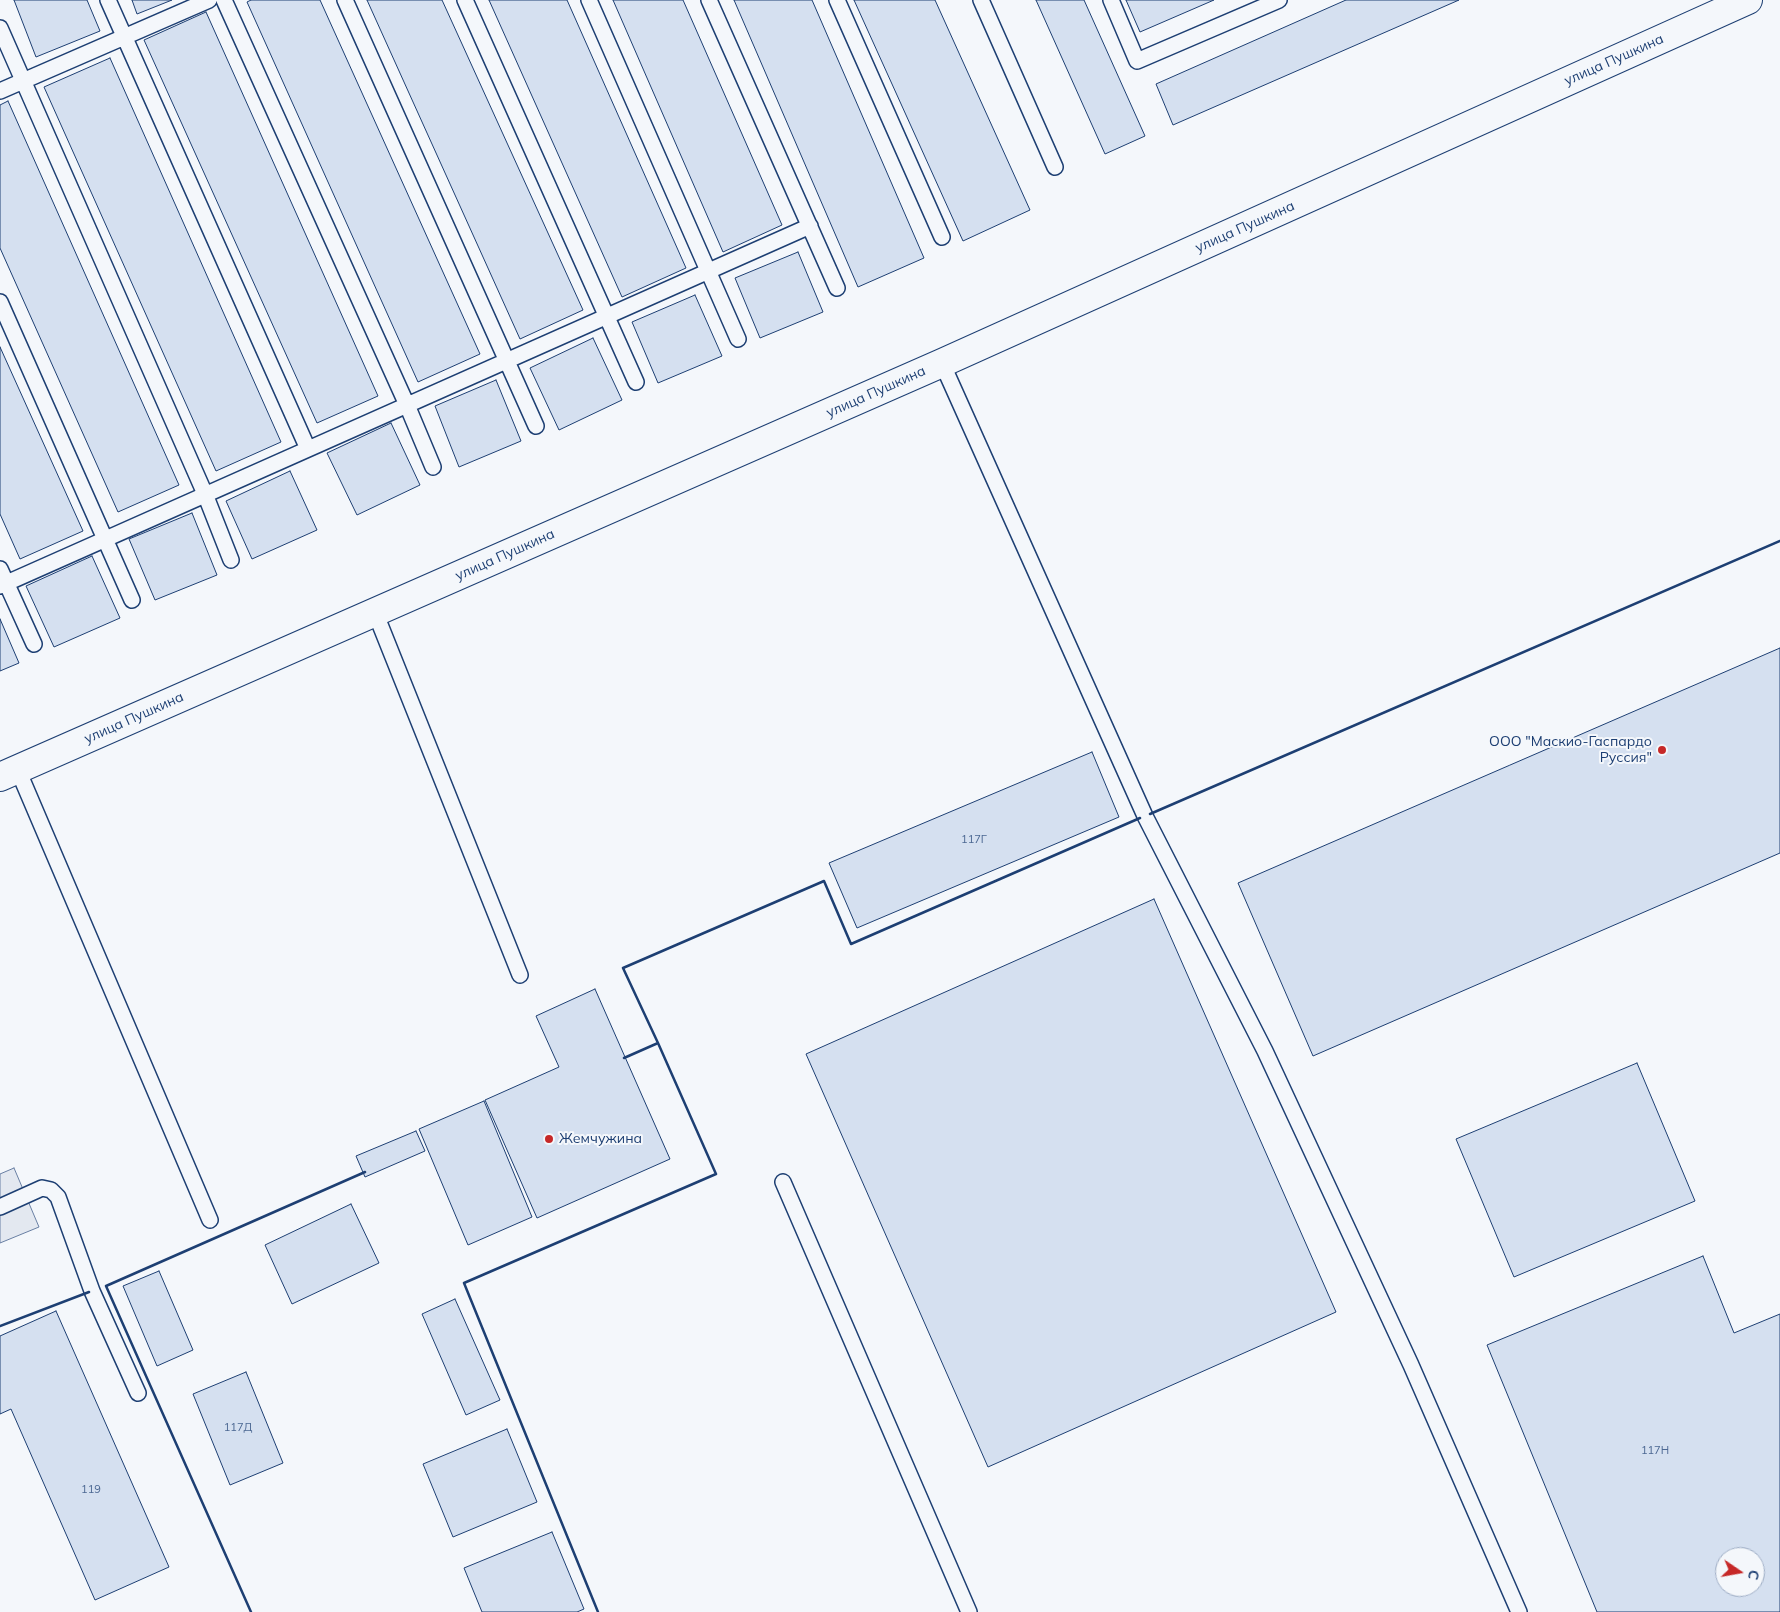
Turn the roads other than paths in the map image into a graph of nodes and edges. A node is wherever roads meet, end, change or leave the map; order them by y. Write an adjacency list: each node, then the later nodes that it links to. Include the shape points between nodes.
1 (108, 0): 14 (lane)
2 (208, 0): 14 (lane)
3 (224, 0): 28 (lane)
4 (345, 0): 25 (lane)
5 (465, 0): 23 (lane)
6 (589, 0): 20 (lane)
7 (709, 0): 18 (lane)
8 (837, 0): 19 (lane)
9 (981, 0): 17 (lane)
10 (1111, 0): 11 (lane, via 1137,61)
11 (1279, 0)
12 (1748, 0): 26 (main road, улица Пушкина)
13 (0, 28): 15 (lane)
14 (123, 38): 15 (lane); 30 (lane)
15 (22, 82): 16 (lane); 32 (lane)
16 (0, 91)
17 (1055, 167)
18 (810, 226): 20 (lane); 21 (lane)
19 (942, 237)
20 (708, 271): 23 (lane); 24 (lane)
21 (837, 288)
22 (0, 302): 33 (lane)
23 (607, 316): 25 (lane); 27 (lane)
24 (738, 339)
25 (507, 360): 28 (lane); 29 (lane)
26 (942, 363): 37 (main road, улица Пушкина); 46 (lane, via 1145,816 1265,1051 1411,1365)
27 (636, 382)
28 (407, 405): 30 (lane); 31 (lane)
29 (536, 426)
30 (308, 449): 32 (lane)
31 (433, 467)
32 (205, 494): 33 (lane); 34 (lane)
33 (106, 539): 35 (lane); 36 (lane)
34 (232, 560)
35 (2, 579): 38 (lane)
36 (132, 600)
37 (375, 612): 39 (main road, улица Пушкина); 40 (lane)
38 (34, 644)
39 (9, 774): 43 (lane)
40 (520, 975)
41 (783, 1182): 45 (lane)
42 (0, 1207): 44 (lane, via 42,1188 51,1190 58,1197 92,1291)
43 (210, 1220)
44 (138, 1393)
45 (969, 1612)
46 (1518, 1612)

